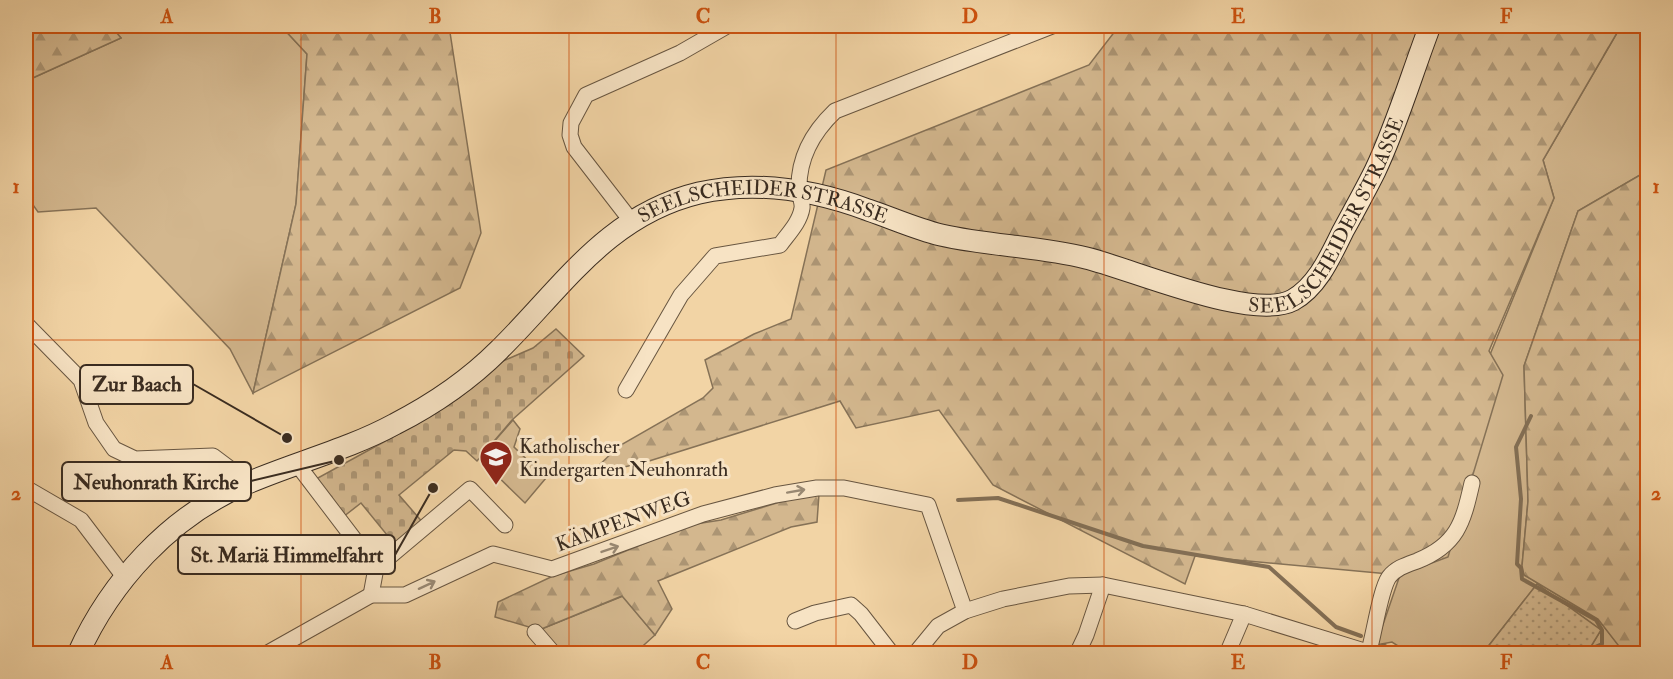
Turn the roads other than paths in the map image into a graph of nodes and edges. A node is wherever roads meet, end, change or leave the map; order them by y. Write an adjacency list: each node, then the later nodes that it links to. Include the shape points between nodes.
1 (727, 26): 5 (street, via 680,53 586,94 575,111 570,135 574,147)
2 (1052, 26): 4 (street, via 835,111 810,140)
3 (1430, 26): 4 (street, SEELSCHEIDER STRASSE, via 1377,167 1334,249 1316,280 1297,297 1277,305 1229,300 1088,258 938,234)
4 (798, 190): 5 (street, SEELSCHEIDER STRASSE, via 733,188 699,193); 7 (street, via 802,207 780,245 716,256 681,295)
5 (632, 222): 8 (street, SEELSCHEIDER STRASSE, via 585,257 501,348 453,390 372,436)
6 (26, 324): 10 (street, via 81,380 96,423 114,449 135,459 213,456 229,468)
7 (626, 390)
8 (297, 464): 10 (street, SEELSCHEIDER STRASSE); 13 (street)
9 (1472, 483): 21 (street, via 1465,516 1454,536 1441,550 1396,569 1387,579)
10 (239, 487): 14 (street, SEELSCHEIDER STRASSE, via 183,521 150,549)
11 (26, 488): 14 (street, via 81,520)
12 (506, 525): 13 (street, via 470,489)
13 (376, 568): 16 (street)
14 (125, 578): 22 (street, SEELSCHEIDER STRASSE, via 89,629)
15 (1103, 585): 17 (street, via 1069,586); 18 (street); 27 (street)
16 (371, 595): 17 (street, KÄMPENWEG, one-way to 17, via 405,595 494,554 552,569 703,514 775,495 844,488 928,505); 23 (street)
17 (965, 611): 26 (street, via 938,626)
18 (1244, 614): 21 (street); 28 (street)
19 (795, 621): 25 (street, via 851,605)
20 (535, 632): 24 (street)
21 (1371, 653)
22 (78, 654)
23 (266, 654)
24 (554, 654)
25 (892, 654)
26 (915, 654)
27 (1077, 654)
28 (1227, 654)

